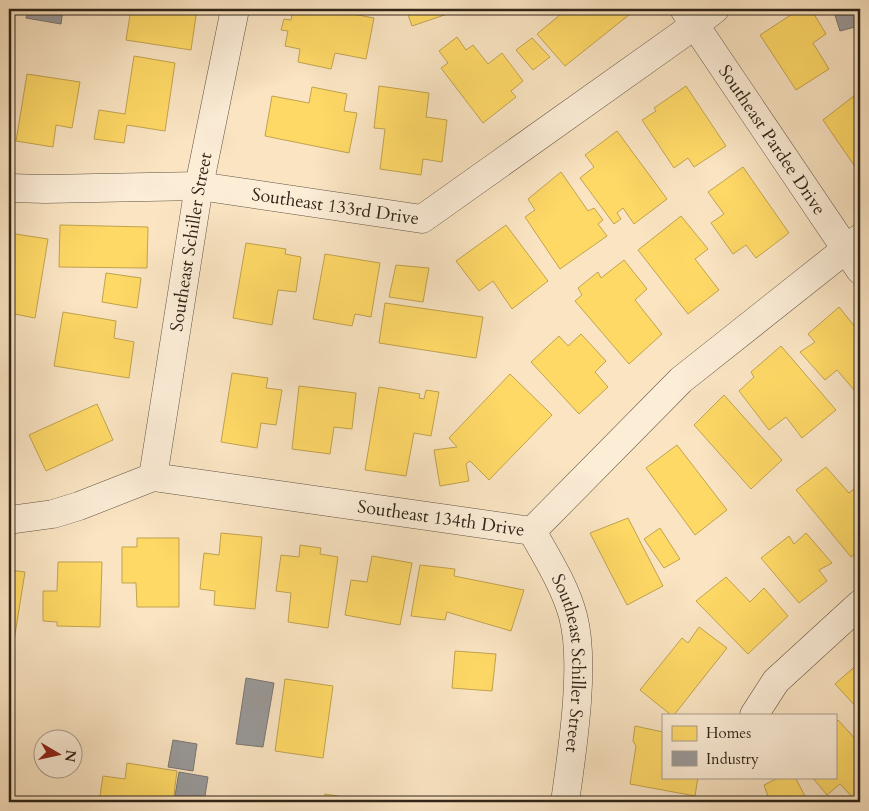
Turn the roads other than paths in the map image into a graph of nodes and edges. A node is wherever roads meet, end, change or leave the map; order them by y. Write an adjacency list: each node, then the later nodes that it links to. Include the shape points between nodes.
1 (235, 9): 3 (street, Southeast Schiller Street)
2 (698, 14): 3 (street, Southeast 133rd Drive, via 422,219); 5 (street, Southeast Pardee Drive)
3 (199, 186): 4 (street, Southeast 133rd Drive); 7 (street, Southeast Schiller Street)
4 (9, 188)
5 (852, 243): 6 (street, Southeast Pardee Drive); 9 (street, Southeast 134th Drive, via 681,380)
6 (860, 270)
7 (153, 477): 8 (street, Southeast 134th Drive, via 79,506 52,514); 9 (street, Southeast 134th Drive)
8 (9, 520)
9 (532, 531): 12 (street, Southeast Schiller Street, via 559,580 574,617 577,685)
10 (860, 604): 11 (street, via 776,681)
11 (755, 714)
12 (565, 802)

